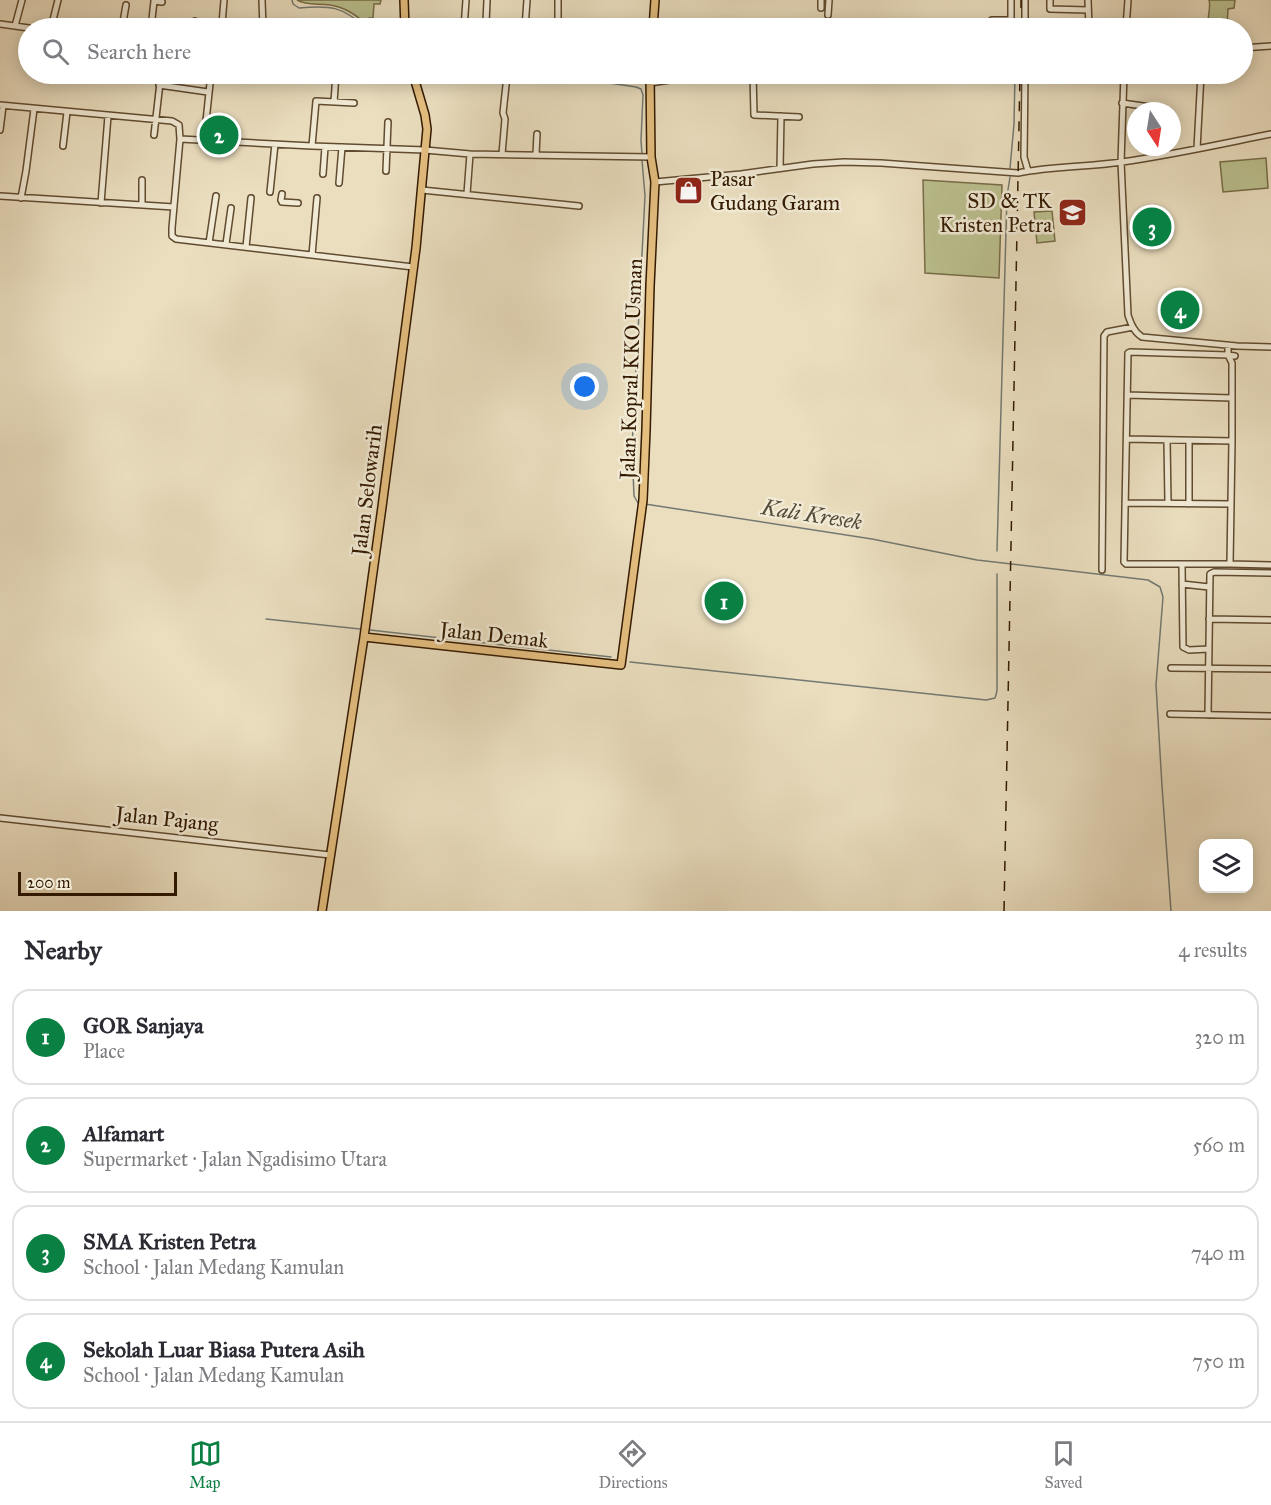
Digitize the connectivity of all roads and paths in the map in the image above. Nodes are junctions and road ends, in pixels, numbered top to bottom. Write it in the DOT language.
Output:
graph roads {
  1 [pos="22,0"];
  2 [pos="58,0"];
  3 [pos="224,0"];
  4 [pos="262,0"];
  5 [pos="404,0"];
  6 [pos="466,0"];
  7 [pos="487,0"];
  8 [pos="527,0"];
  9 [pos="558,0"];
  10 [pos="655,0"];
  11 [pos="821,0"];
  12 [pos="829,0"];
  13 [pos="1011,0"];
  14 [pos="1025,0"];
  15 [pos="1050,0"];
  16 [pos="1088,0"];
  17 [pos="1128,0"];
  18 [pos="162,2"];
  19 [pos="126,5"];
  20 [pos="821,8"];
  21 [pos="1088,10"];
  22 [pos="828,15"];
  23 [pos="54,18"];
  24 [pos="124,18"];
  25 [pos="152,18"];
  26 [pos="222,18"];
  27 [pos="263,18"];
  28 [pos="405,18"];
  29 [pos="465,18"];
  30 [pos="486,18"];
  31 [pos="526,18"];
  32 [pos="558,18"];
  33 [pos="654,18"];
  34 [pos="1011,18"];
  35 [pos="1025,18"];
  36 [pos="1088,18"];
  37 [pos="1127,18"];
  38 [pos="0,24"];
  39 [pos="15,26"];
  40 [pos="18,26"];
  41 [pos="1271,46"];
  42 [pos="1253,47"];
  43 [pos="209,84"];
  44 [pos="335,84"];
  45 [pos="416,84"];
  46 [pos="506,84"];
  47 [pos="650,84"];
  48 [pos="753,84"];
  49 [pos="1025,84"];
  50 [pos="1123,84"];
  51 [pos="1200,84"];
  52 [pos="159,85"];
  53 [pos="208,92"];
  54 [pos="334,102"];
  55 [pos="354,103"];
  56 [pos="1122,103"];
  57 [pos="1127,104"];
  58 [pos="2,106"];
  59 [pos="34,109"];
  60 [pos="67,112"];
  61 [pos="108,116"];
  62 [pos="781,116"];
  63 [pos="799,117"];
  64 [pos="156,120"];
  65 [pos="388,122"];
  66 [pos="0,130"];
  67 [pos="537,134"];
  68 [pos="1271,134"];
  69 [pos="154,135"];
  70 [pos="180,139"];
  71 [pos="204,140"];
  72 [pos="275,144"];
  73 [pos="63,146"];
  74 [pos="312,146"];
  75 [pos="325,147"];
  76 [pos="342,147"];
  77 [pos="387,148"];
  78 [pos="1197,149"];
  79 [pos="425,150"];
  80 [pos="470,154"];
  81 [pos="502,154"];
  82 [pos="536,154"];
  83 [pos="646,158"];
  84 [pos="1121,162"];
  85 [pos="780,168"];
  86 [pos="386,171"];
  87 [pos="1028,171"];
  88 [pos="323,174"];
  89 [pos="142,180"];
  90 [pos="655,182"];
  91 [pos="339,183"];
  92 [pos="422,190"];
  93 [pos="270,192"];
  94 [pos="467,194"];
  95 [pos="0,196"];
  96 [pos="216,196"];
  97 [pos="21,198"];
  98 [pos="251,198"];
  99 [pos="317,198"];
  100 [pos="282,199"];
  101 [pos="101,203"];
  102 [pos="298,203"];
  103 [pos="142,205"];
  104 [pos="579,206"];
  105 [pos="174,207"];
  106 [pos="231,208"];
  107 [pos="209,243"];
  108 [pos="225,244"];
  109 [pos="246,247"];
  110 [pos="312,255"];
  111 [pos="413,267"];
  112 [pos="1133,327"];
  113 [pos="1228,345"];
  114 [pos="1237,346"];
  115 [pos="1271,347"];
  116 [pos="1228,355"];
  117 [pos="1235,356"];
  118 [pos="1232,363"];
  119 [pos="1127,395"];
  120 [pos="1232,398"];
  121 [pos="1127,439"];
  122 [pos="1167,440"];
  123 [pos="1189,441"];
  124 [pos="1232,441"];
  125 [pos="1126,503"];
  126 [pos="1168,503"];
  127 [pos="1189,504"];
  128 [pos="1231,504"];
  129 [pos="1230,564"];
  130 [pos="1182,565"];
  131 [pos="1271,565"];
  132 [pos="1101,570"];
  133 [pos="1271,573"];
  134 [pos="1182,584"];
  135 [pos="1209,587"];
  136 [pos="1209,619"];
  137 [pos="1271,620"];
  138 [pos="364,637"];
  139 [pos="1209,649"];
  140 [pos="621,665"];
  141 [pos="1171,668"];
  142 [pos="1209,669"];
  143 [pos="1271,669"];
  144 [pos="1170,714"];
  145 [pos="1208,715"];
  146 [pos="1271,717"];
  147 [pos="0,818"];
  148 [pos="330,855"];
  149 [pos="322,911"];
  1 -- 39 [label="street"];
  2 -- 23 [label="street"];
  3 -- 26 [label="street"];
  4 -- 27 [label="street"];
  5 -- 28 [label="main road"];
  6 -- 29 [label="street"];
  7 -- 30 [label="street"];
  8 -- 31 [label="street"];
  9 -- 32 [label="street"];
  10 -- 33 [label="main road"];
  11 -- 20 [label="street"];
  12 -- 22 [label="street"];
  13 -- 34 [label="street"];
  14 -- 35 [label="street"];
  15 -- 21 [label="street"];
  16 -- 21 [label="street"];
  17 -- 37 [label="street"];
  18 -- 25 [label="street"];
  19 -- 24 [label="street"];
  21 -- 36 [label="street"];
  38 -- 39 [label="street"];
  39 -- 40 [label="street"];
  41 -- 42 [label="street"];
  43 -- 53 [label="street"];
  44 -- 54 [label="street"];
  45 -- 79 [label="main road, Jalan Selowarih"];
  46 -- 81 [label="street"];
  47 -- 83 [label="main road, Jalan Kopral KKO Usman"];
  48 -- 62 [label="street"];
  49 -- 87 [label="street"];
  50 -- 56 [label="street"];
  51 -- 78 [label="street"];
  52 -- 53 [label="street"];
  52 -- 64 [label="street"];
  53 -- 71 [label="street"];
  54 -- 55 [label="street"];
  54 -- 74 [label="street"];
  56 -- 57 [label="street"];
  56 -- 84 [label="street"];
  58 -- 59 [label="street"];
  58 -- 66 [label="street"];
  59 -- 60 [label="street"];
  59 -- 97 [label="street"];
  60 -- 61 [label="street"];
  60 -- 73 [label="street"];
  61 -- 64 [label="street"];
  61 -- 101 [label="street"];
  62 -- 63 [label="street"];
  62 -- 85 [label="street"];
  64 -- 69 [label="street"];
  64 -- 70 [label="street"];
  65 -- 77 [label="street"];
  67 -- 82 [label="street"];
  68 -- 78 [label="street"];
  70 -- 71 [label="street"];
  70 -- 105 [label="street"];
  71 -- 72 [label="street"];
  72 -- 74 [label="street"];
  72 -- 93 [label="street"];
  74 -- 75 [label="street"];
  75 -- 76 [label="street"];
  75 -- 88 [label="street"];
  76 -- 77 [label="street"];
  76 -- 91 [label="street"];
  77 -- 79 [label="street"];
  77 -- 86 [label="street"];
  78 -- 84 [label="street"];
  79 -- 80 [label="street"];
  79 -- 92 [label="main road, Jalan Selowarih"];
  80 -- 81 [label="street"];
  80 -- 94 [label="street"];
  81 -- 82 [label="street"];
  82 -- 83 [label="street"];
  83 -- 90 [label="main road, Jalan Kopral KKO Usman"];
  84 -- 87 [label="street"];
  84 -- 112 [label="street"];
  85 -- 87 [label="street"];
  85 -- 90 [label="street"];
  89 -- 103 [label="street"];
  90 -- 140 [label="main road, Jalan Kopral KKO Usman"];
  92 -- 94 [label="street"];
  92 -- 111 [label="main road, Jalan Selowarih"];
  94 -- 104 [label="street"];
  95 -- 97 [label="street"];
  96 -- 107 [label="street"];
  97 -- 101 [label="street"];
  98 -- 109 [label="street"];
  99 -- 110 [label="street"];
  100 -- 102 [label="street"];
  101 -- 103 [label="street"];
  103 -- 105 [label="street"];
  105 -- 107 [label="street"];
  106 -- 108 [label="street"];
  107 -- 108 [label="street"];
  108 -- 109 [label="street"];
  109 -- 110 [label="street"];
  110 -- 111 [label="street"];
  111 -- 138 [label="main road, Jalan Selowarih"];
  112 -- 113 [label="street"];
  112 -- 132 [label="street"];
  113 -- 114 [label="street"];
  113 -- 116 [label="street"];
  114 -- 115 [label="street"];
  114 -- 117 [label="street"];
  116 -- 117 [label="street"];
  116 -- 118 [label="street"];
  116 -- 119 [label="street"];
  117 -- 118 [label="street"];
  118 -- 120 [label="street"];
  119 -- 120 [label="street"];
  119 -- 121 [label="street"];
  120 -- 124 [label="street"];
  121 -- 122 [label="street"];
  121 -- 125 [label="street"];
  122 -- 123 [label="street"];
  122 -- 126 [label="street"];
  123 -- 124 [label="street"];
  123 -- 127 [label="street"];
  124 -- 128 [label="street"];
  125 -- 126 [label="street"];
  125 -- 130 [label="street"];
  126 -- 127 [label="street"];
  127 -- 128 [label="street"];
  128 -- 129 [label="street"];
  129 -- 130 [label="street"];
  129 -- 131 [label="street"];
  130 -- 134 [label="street"];
  133 -- 135 [label="street"];
  134 -- 135 [label="street"];
  134 -- 139 [label="street"];
  135 -- 136 [label="street"];
  136 -- 137 [label="street"];
  136 -- 139 [label="street"];
  138 -- 140 [label="main road, Jalan Demak"];
  138 -- 148 [label="main road, Jalan Selowarih"];
  139 -- 142 [label="street"];
  141 -- 142 [label="street"];
  142 -- 143 [label="street"];
  142 -- 145 [label="street"];
  144 -- 145 [label="street"];
  145 -- 146 [label="street"];
  147 -- 148 [label="street, Jalan Pajang"];
  148 -- 149 [label="main road, Jalan Selowarih"];
}
